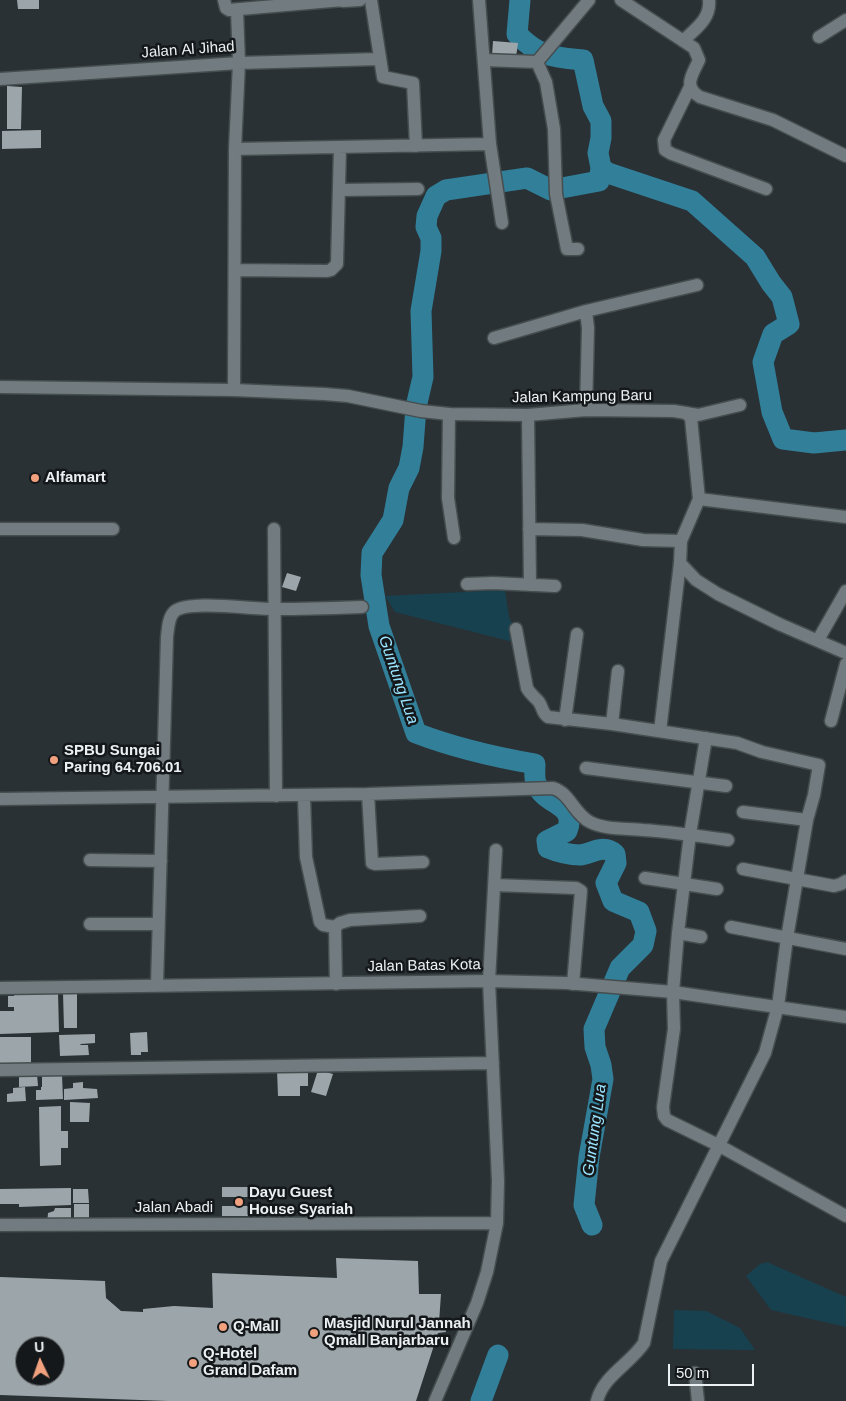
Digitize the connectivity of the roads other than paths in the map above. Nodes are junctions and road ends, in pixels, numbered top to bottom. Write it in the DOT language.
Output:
graph roads {
  1 [pos="224,0"];
  2 [pos="360,0"];
  3 [pos="371,0"];
  4 [pos="479,0"];
  5 [pos="589,0"];
  6 [pos="622,0"];
  7 [pos="709,0"];
  8 [pos="343,1"];
  9 [pos="277,4"];
  10 [pos="238,10"];
  11 [pos="846,20"];
  12 [pos="819,37"];
  13 [pos="683,41"];
  14 [pos="379,59"];
  15 [pos="484,60"];
  16 [pos="537,62"];
  17 [pos="238,63"];
  18 [pos="0,79"];
  19 [pos="690,86"];
  20 [pos="490,144"];
  21 [pos="416,146"];
  22 [pos="340,147"];
  23 [pos="235,149"];
  24 [pos="846,156"];
  25 [pos="418,189"];
  26 [pos="766,189"];
  27 [pos="339,190"];
  28 [pos="502,223"];
  29 [pos="578,249"];
  30 [pos="235,270"];
  31 [pos="697,285"];
  32 [pos="586,311"];
  33 [pos="494,338"];
  34 [pos="0,387"];
  35 [pos="234,390"];
  36 [pos="740,405"];
  37 [pos="586,410"];
  38 [pos="686,413"];
  39 [pos="449,414"];
  40 [pos="528,415"];
  41 [pos="699,499"];
  42 [pos="846,517"];
  43 [pos="0,529"];
  44 [pos="113,529"];
  45 [pos="274,529"];
  46 [pos="529,529"];
  47 [pos="454,538"];
  48 [pos="681,541"];
  49 [pos="680,563"];
  50 [pos="467,584"];
  51 [pos="530,585"];
  52 [pos="555,586"];
  53 [pos="846,591"];
  54 [pos="362,607"];
  55 [pos="275,609"];
  56 [pos="516,629"];
  57 [pos="577,634"];
  58 [pos="818,640"];
  59 [pos="846,653"];
  60 [pos="846,664"];
  61 [pos="618,671"];
  62 [pos="565,720"];
  63 [pos="831,721"];
  64 [pos="612,724"];
  65 [pos="660,731"];
  66 [pos="706,738"];
  67 [pos="586,768"];
  68 [pos="699,782"];
  69 [pos="726,786"];
  70 [pos="368,794"];
  71 [pos="276,796"];
  72 [pos="304,796"];
  73 [pos="163,798"];
  74 [pos="0,799"];
  75 [pos="742,812"];
  76 [pos="807,820"];
  77 [pos="690,834"];
  78 [pos="728,840"];
  79 [pos="496,850"];
  80 [pos="90,860"];
  81 [pos="161,861"];
  82 [pos="423,862"];
  83 [pos="743,869"];
  84 [pos="645,878"];
  85 [pos="797,878"];
  86 [pos="846,881"];
  87 [pos="684,884"];
  88 [pos="494,885"];
  89 [pos="717,889"];
  90 [pos="420,916"];
  91 [pos="90,924"];
  92 [pos="158,924"];
  93 [pos="335,927"];
  94 [pos="731,927"];
  95 [pos="678,933"];
  96 [pos="701,937"];
  97 [pos="787,938"];
  98 [pos="846,948"];
  99 [pos="489,981"];
  100 [pos="336,984"];
  101 [pos="573,984"];
  102 [pos="157,985"];
  103 [pos="0,988"];
  104 [pos="673,992"];
  105 [pos="778,1006"];
  106 [pos="846,1017"];
  107 [pos="493,1062"];
  108 [pos="0,1070"];
  109 [pos="718,1145"];
  110 [pos="846,1216"];
  111 [pos="497,1223"];
  112 [pos="0,1225"];
  113 [pos="695,1373"];
  114 [pos="435,1401"];
  115 [pos="596,1401"];
  116 [pos="698,1401"];
  1 -- 10 [label="street"];
  2 -- 8 [label="street"];
  3 -- 14 [label="street"];
  4 -- 15 [label="street"];
  5 -- 16 [label="street"];
  6 -- 13 [label="street"];
  7 -- 13 [label="street"];
  8 -- 9 [label="street"];
  9 -- 10 [label="street"];
  10 -- 17 [label="street"];
  11 -- 12 [label="street"];
  13 -- 19 [label="street"];
  14 -- 17 [label="street, Jalan Al Jihad"];
  14 -- 21 [label="street"];
  15 -- 16 [label="street"];
  15 -- 20 [label="street"];
  16 -- 29 [label="street"];
  17 -- 18 [label="street, Jalan Al Jihad"];
  17 -- 23 [label="street"];
  19 -- 24 [label="street"];
  19 -- 26 [label="street"];
  20 -- 21 [label="street"];
  20 -- 28 [label="street"];
  21 -- 22 [label="street"];
  22 -- 23 [label="street"];
  22 -- 27 [label="street"];
  23 -- 30 [label="street"];
  25 -- 27 [label="street"];
  27 -- 30 [label="street"];
  30 -- 35 [label="street"];
  31 -- 32 [label="street"];
  32 -- 33 [label="street"];
  32 -- 37 [label="street"];
  34 -- 35 [label="street, Jalan Kampung Baru"];
  35 -- 39 [label="street, Jalan Kampung Baru"];
  36 -- 38 [label="street, Jalan Kampung Baru"];
  37 -- 38 [label="street, Jalan Kampung Baru"];
  37 -- 40 [label="street, Jalan Kampung Baru"];
  38 -- 41 [label="street"];
  39 -- 40 [label="street, Jalan Kampung Baru"];
  39 -- 47 [label="street"];
  40 -- 46 [label="street"];
  41 -- 42 [label="street"];
  41 -- 48 [label="street"];
  43 -- 44 [label="street"];
  45 -- 55 [label="street"];
  46 -- 48 [label="street"];
  46 -- 51 [label="street"];
  48 -- 49 [label="street"];
  49 -- 58 [label="street"];
  49 -- 65 [label="street"];
  50 -- 51 [label="street"];
  51 -- 52 [label="street"];
  53 -- 58 [label="street"];
  54 -- 55 [label="street"];
  55 -- 71 [label="street"];
  55 -- 73 [label="street"];
  56 -- 62 [label="street"];
  57 -- 62 [label="street"];
  58 -- 59 [label="street"];
  60 -- 63 [label="street"];
  61 -- 64 [label="street"];
  62 -- 64 [label="street"];
  64 -- 65 [label="street"];
  65 -- 66 [label="street"];
  66 -- 68 [label="street"];
  66 -- 76 [label="street"];
  67 -- 68 [label="street"];
  68 -- 69 [label="street"];
  68 -- 77 [label="street"];
  70 -- 72 [label="street"];
  70 -- 77 [label="street"];
  70 -- 82 [label="street"];
  71 -- 72 [label="street"];
  71 -- 73 [label="street"];
  72 -- 93 [label="street"];
  73 -- 74 [label="street"];
  73 -- 81 [label="street"];
  75 -- 76 [label="street"];
  76 -- 85 [label="street"];
  77 -- 78 [label="street"];
  77 -- 87 [label="street"];
  79 -- 88 [label="street"];
  80 -- 81 [label="street"];
  81 -- 92 [label="street"];
  83 -- 85 [label="street"];
  84 -- 87 [label="street"];
  85 -- 86 [label="street"];
  85 -- 97 [label="street"];
  87 -- 89 [label="street"];
  87 -- 95 [label="street"];
  88 -- 99 [label="street"];
  88 -- 101 [label="street"];
  90 -- 93 [label="street"];
  91 -- 92 [label="street"];
  92 -- 102 [label="street"];
  93 -- 100 [label="street"];
  94 -- 97 [label="street"];
  95 -- 96 [label="street"];
  95 -- 104 [label="street"];
  97 -- 98 [label="street"];
  97 -- 105 [label="street"];
  99 -- 100 [label="street, Jalan Batas Kota"];
  99 -- 101 [label="street, Jalan Batas Kota"];
  99 -- 107 [label="street"];
  100 -- 102 [label="street, Jalan Batas Kota"];
  101 -- 104 [label="street, Jalan Batas Kota"];
  102 -- 103 [label="street, Jalan Batas Kota"];
  104 -- 105 [label="street, Jalan Batas Kota"];
  104 -- 109 [label="street"];
  105 -- 106 [label="street, Jalan Batas Kota"];
  105 -- 109 [label="street"];
  107 -- 108 [label="street"];
  107 -- 111 [label="street"];
  109 -- 110 [label="street"];
  109 -- 115 [label="street"];
  111 -- 112 [label="street, Jalan Abadi"];
  111 -- 114 [label="street"];
  113 -- 116 [label="street"];
}
